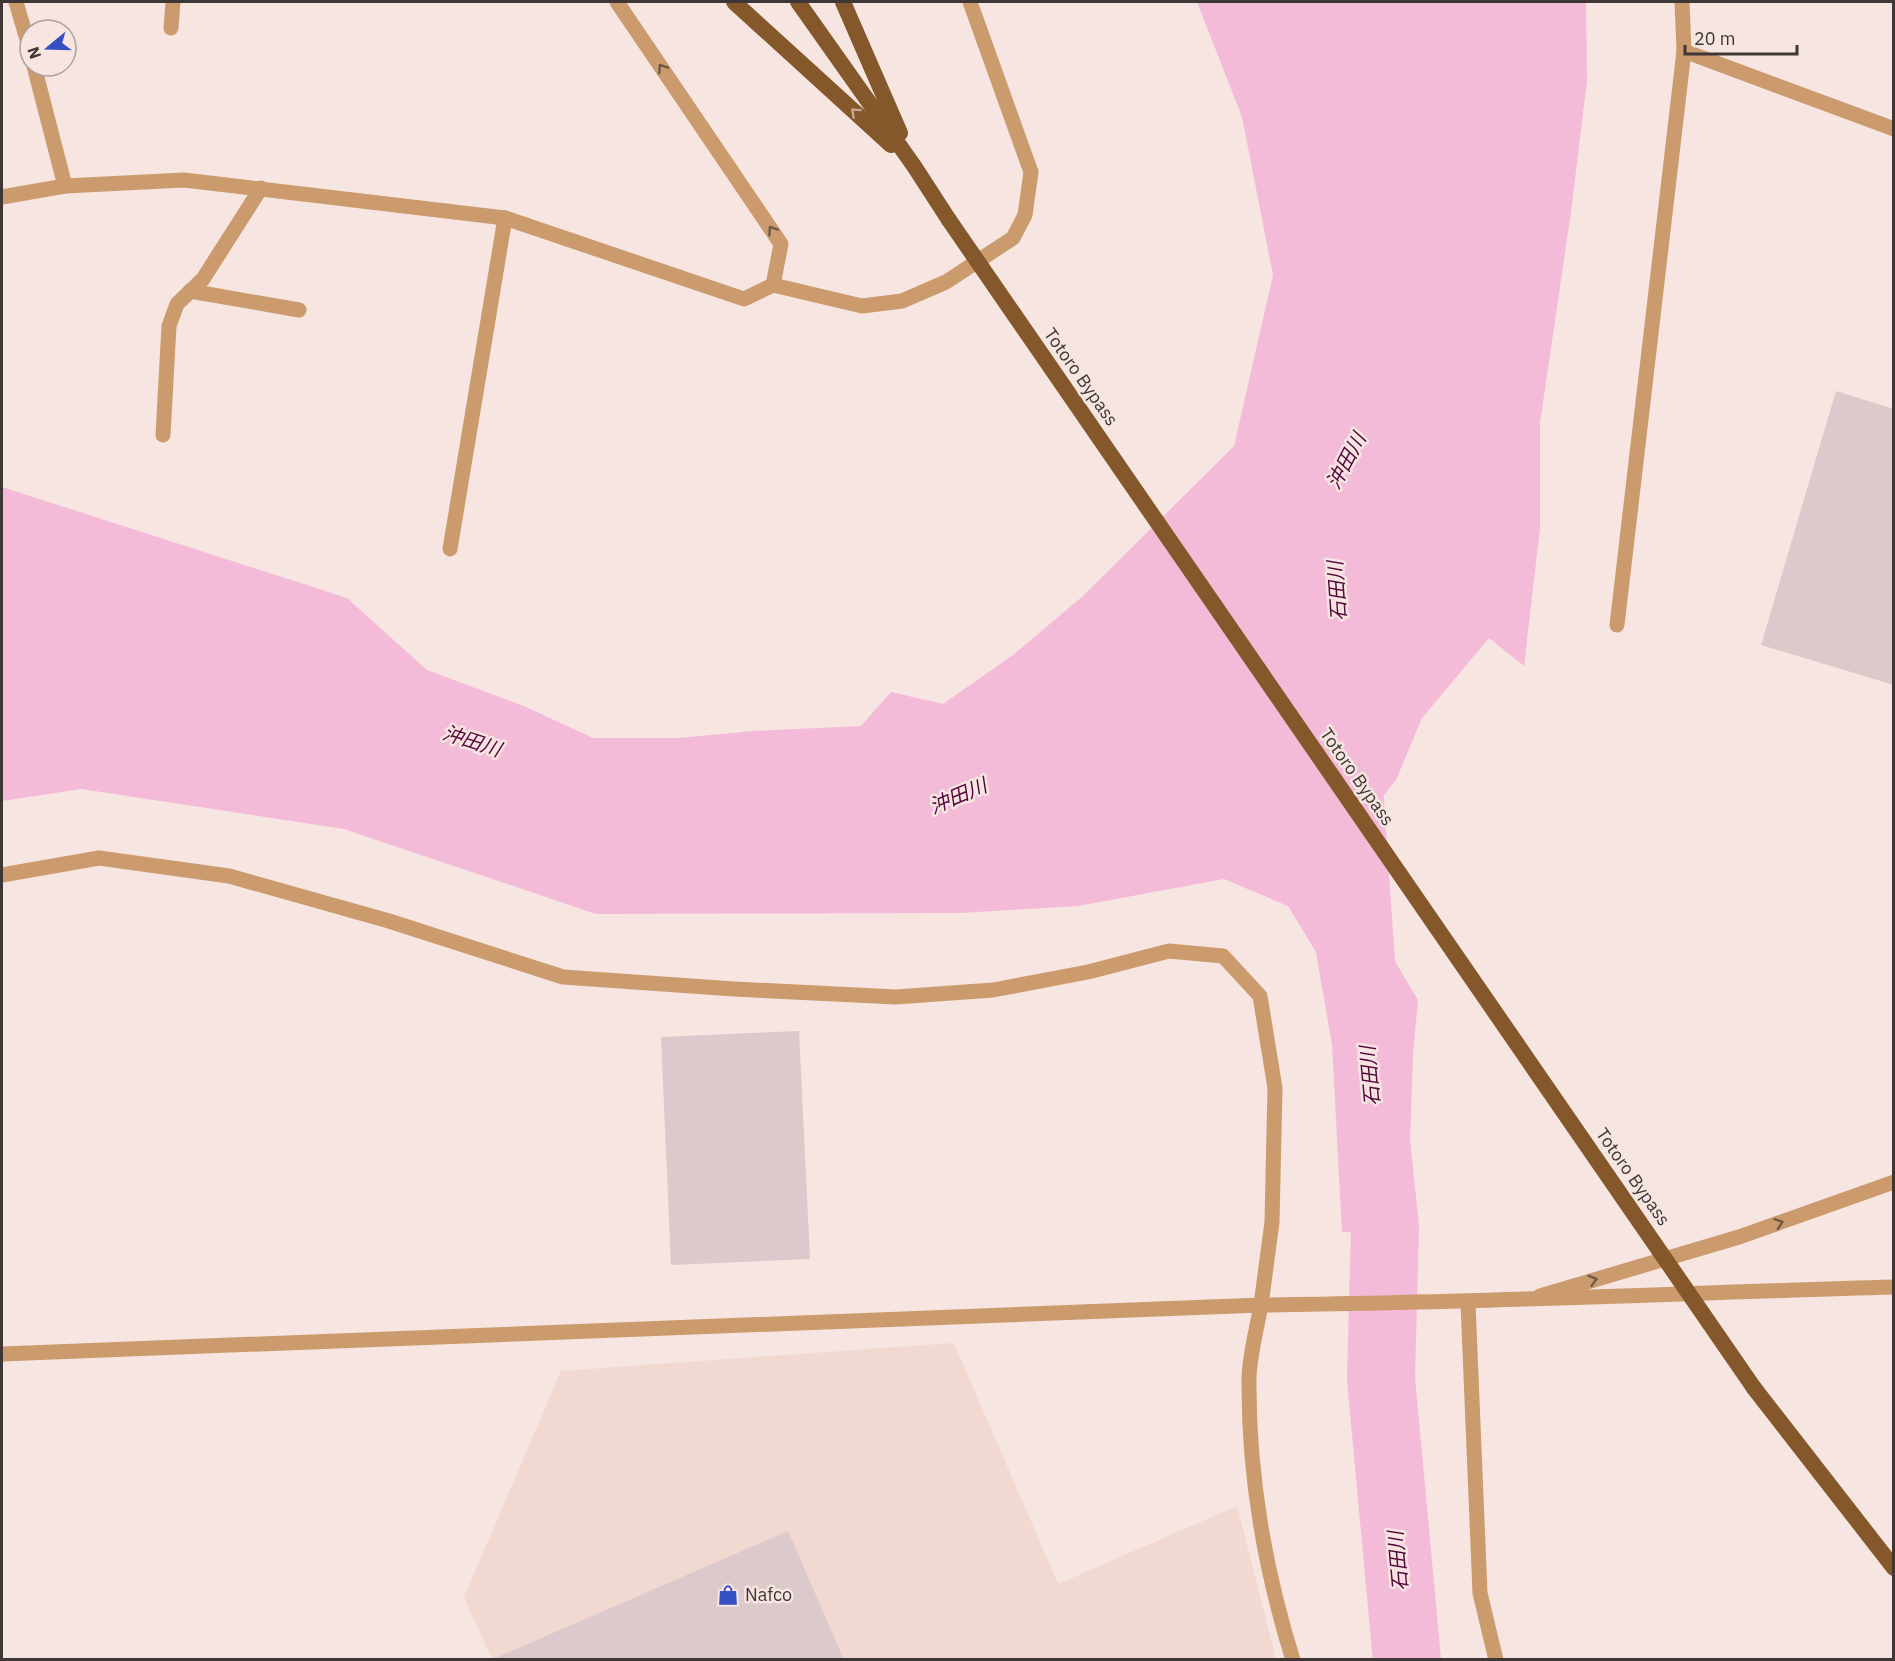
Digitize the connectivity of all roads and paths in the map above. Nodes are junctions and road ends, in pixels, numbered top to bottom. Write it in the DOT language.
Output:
graph roads {
  1 [pos="16,2"];
  2 [pos="173,2"];
  3 [pos="617,2"];
  4 [pos="734,2"];
  5 [pos="798,2"];
  6 [pos="843,2"];
  7 [pos="970,2"];
  8 [pos="1682,2"];
  9 [pos="21,18"];
  10 [pos="171,28"];
  11 [pos="1684,51"];
  12 [pos="37,78"];
  13 [pos="1893,129"];
  14 [pos="914,166"];
  15 [pos="65,186"];
  16 [pos="261,188"];
  17 [pos="2,197"];
  18 [pos="505,218"];
  19 [pos="773,285"];
  20 [pos="190,291"];
  21 [pos="299,310"];
  22 [pos="163,435"];
  23 [pos="450,549"];
  24 [pos="1617,625"];
  25 [pos="2,875"];
  26 [pos="1893,1182"];
  27 [pos="1893,1287"];
  28 [pos="1537,1297"];
  29 [pos="1468,1303"];
  30 [pos="1261,1305"];
  31 [pos="2,1354"];
  32 [pos="1893,1568"];
  33 [pos="1293,1659"];
  34 [pos="1496,1659"];
  1 -- 9 [label="street"];
  2 -- 10 [label="street"];
  19 -- 3 [label="street, one-way"];
  14 -- 4 [label="highway, one-way"];
  5 -- 14 [label="highway, Totoro Bypass"];
  6 -- 14 [label="highway"];
  7 -- 19 [label="street"];
  8 -- 11 [label="street"];
  11 -- 13 [label="street"];
  11 -- 24 [label="street"];
  12 -- 15 [label="street"];
  14 -- 32 [label="highway, Totoro Bypass, bridge"];
  15 -- 16 [label="street"];
  15 -- 17 [label="street"];
  16 -- 18 [label="street"];
  16 -- 20 [label="street"];
  18 -- 19 [label="street"];
  18 -- 23 [label="street"];
  20 -- 21 [label="street"];
  20 -- 22 [label="street"];
  25 -- 30 [label="street"];
  28 -- 26 [label="street, one-way"];
  27 -- 28 [label="street"];
  28 -- 29 [label="street"];
  29 -- 30 [label="street"];
  29 -- 34 [label="street"];
  30 -- 31 [label="street"];
  30 -- 33 [label="street"];
}
